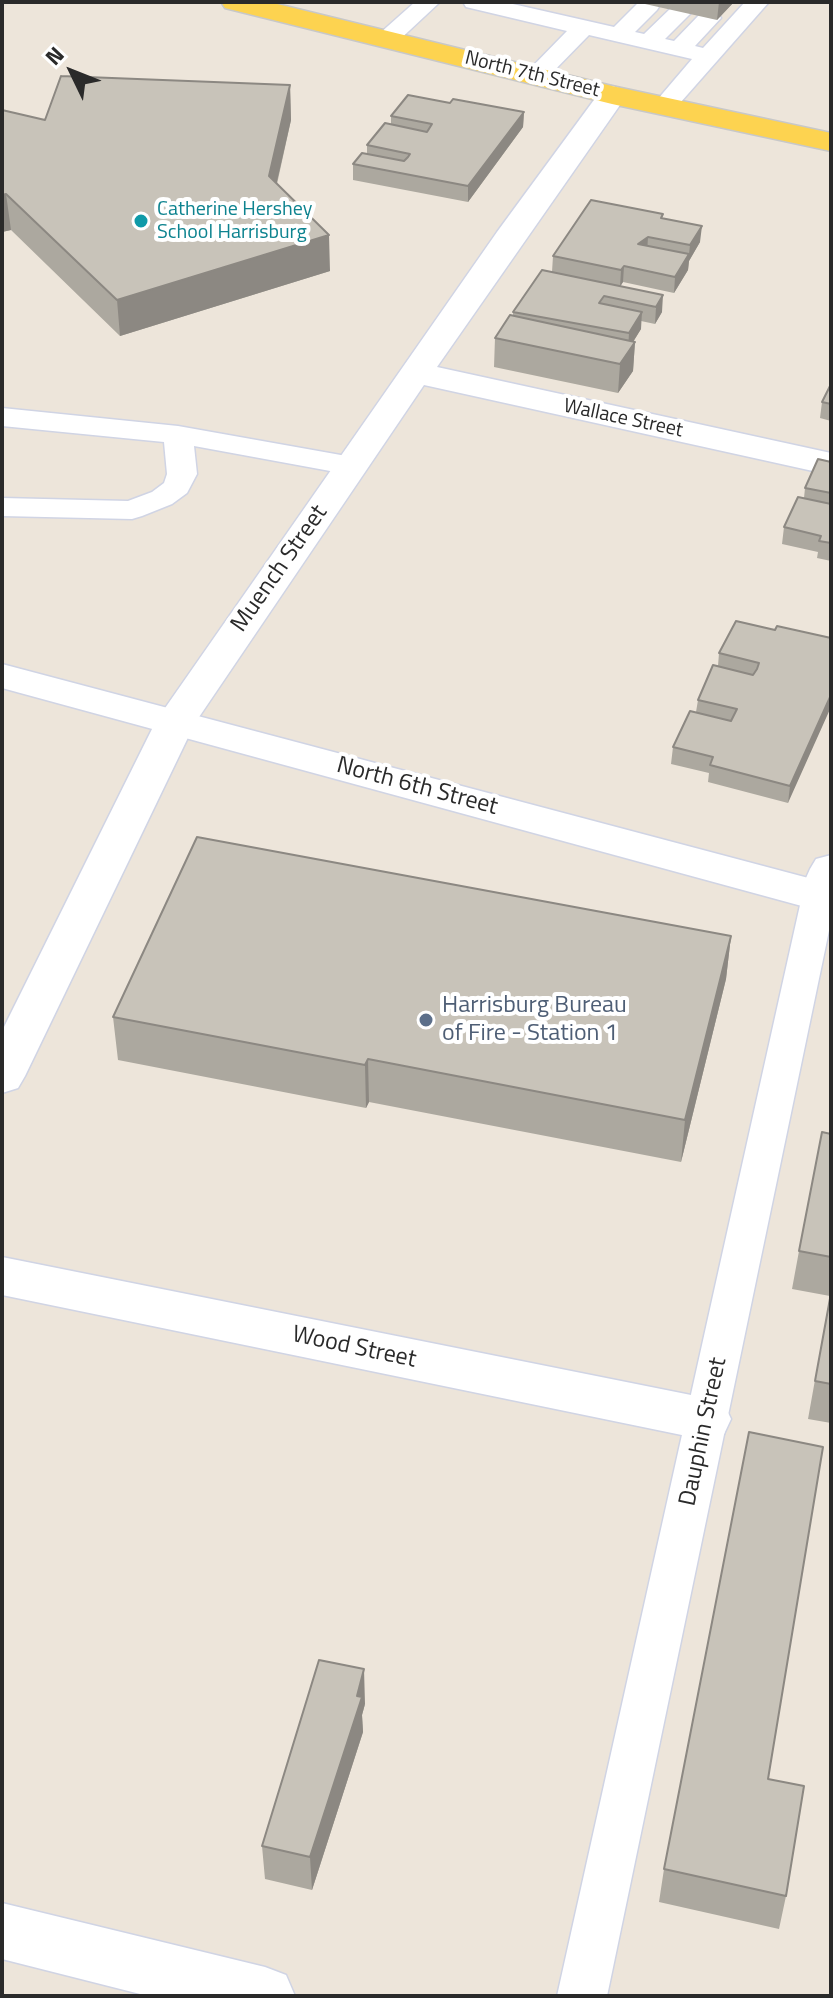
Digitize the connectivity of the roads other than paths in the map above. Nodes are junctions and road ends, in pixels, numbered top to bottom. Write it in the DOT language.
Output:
graph roads {
  1 [pos="235,2"];
  2 [pos="429,2"];
  3 [pos="479,2"];
  4 [pos="582,2"];
  5 [pos="758,2"];
  6 [pos="649,5"];
  7 [pos="680,12"];
  8 [pos="542,13"];
  9 [pos="709,18"];
  10 [pos="619,35"];
  11 [pos="387,39"];
  12 [pos="649,42"];
  13 [pos="679,49"];
  14 [pos="708,56"];
  15 [pos="536,76"];
  16 [pos="612,95"];
  17 [pos="664,106"];
  18 [pos="831,142"];
  19 [pos="415,373"];
  20 [pos="2,417"];
  21 [pos="178,435"];
  22 [pos="831,464"];
  23 [pos="352,466"];
  24 [pos="2,507"];
  25 [pos="2,676"];
  26 [pos="176,721"];
  27 [pos="827,888"];
  28 [pos="2,1076"];
  29 [pos="2,1276"];
  30 [pos="706,1419"];
  31 [pos="2,1931"];
  32 [pos="265,1996"];
  33 [pos="582,1996"];
  1 -- 11 [label="main road, North 7th Street"];
  2 -- 11 [label="lane"];
  3 -- 8 [label="lane"];
  4 -- 8 [label="lane"];
  5 -- 14 [label="lane"];
  6 -- 10 [label="lane"];
  7 -- 12 [label="lane"];
  8 -- 10 [label="lane"];
  8 -- 15 [label="lane"];
  9 -- 13 [label="lane"];
  10 -- 12 [label="lane"];
  11 -- 15 [label="main road, North 7th Street"];
  12 -- 13 [label="lane"];
  13 -- 14 [label="lane"];
  14 -- 17 [label="lane"];
  15 -- 16 [label="main road, North 7th Street"];
  16 -- 17 [label="main road, North 7th Street"];
  16 -- 19 [label="street, Muench Street"];
  17 -- 18 [label="main road, North 7th Street"];
  19 -- 22 [label="street, Wallace Street"];
  19 -- 23 [label="street, Muench Street"];
  20 -- 21 [label="lane"];
  21 -- 23 [label="lane"];
  21 -- 24 [label="lane"];
  23 -- 26 [label="street, Muench Street"];
  25 -- 26 [label="street, North 6th Street"];
  26 -- 27 [label="street, North 6th Street"];
  26 -- 28 [label="street, Muench Street"];
  27 -- 30 [label="lane, Dauphin Street"];
  29 -- 30 [label="street, Wood Street"];
  30 -- 33 [label="lane, Dauphin Street"];
  31 -- 32 [label="street"];
}
